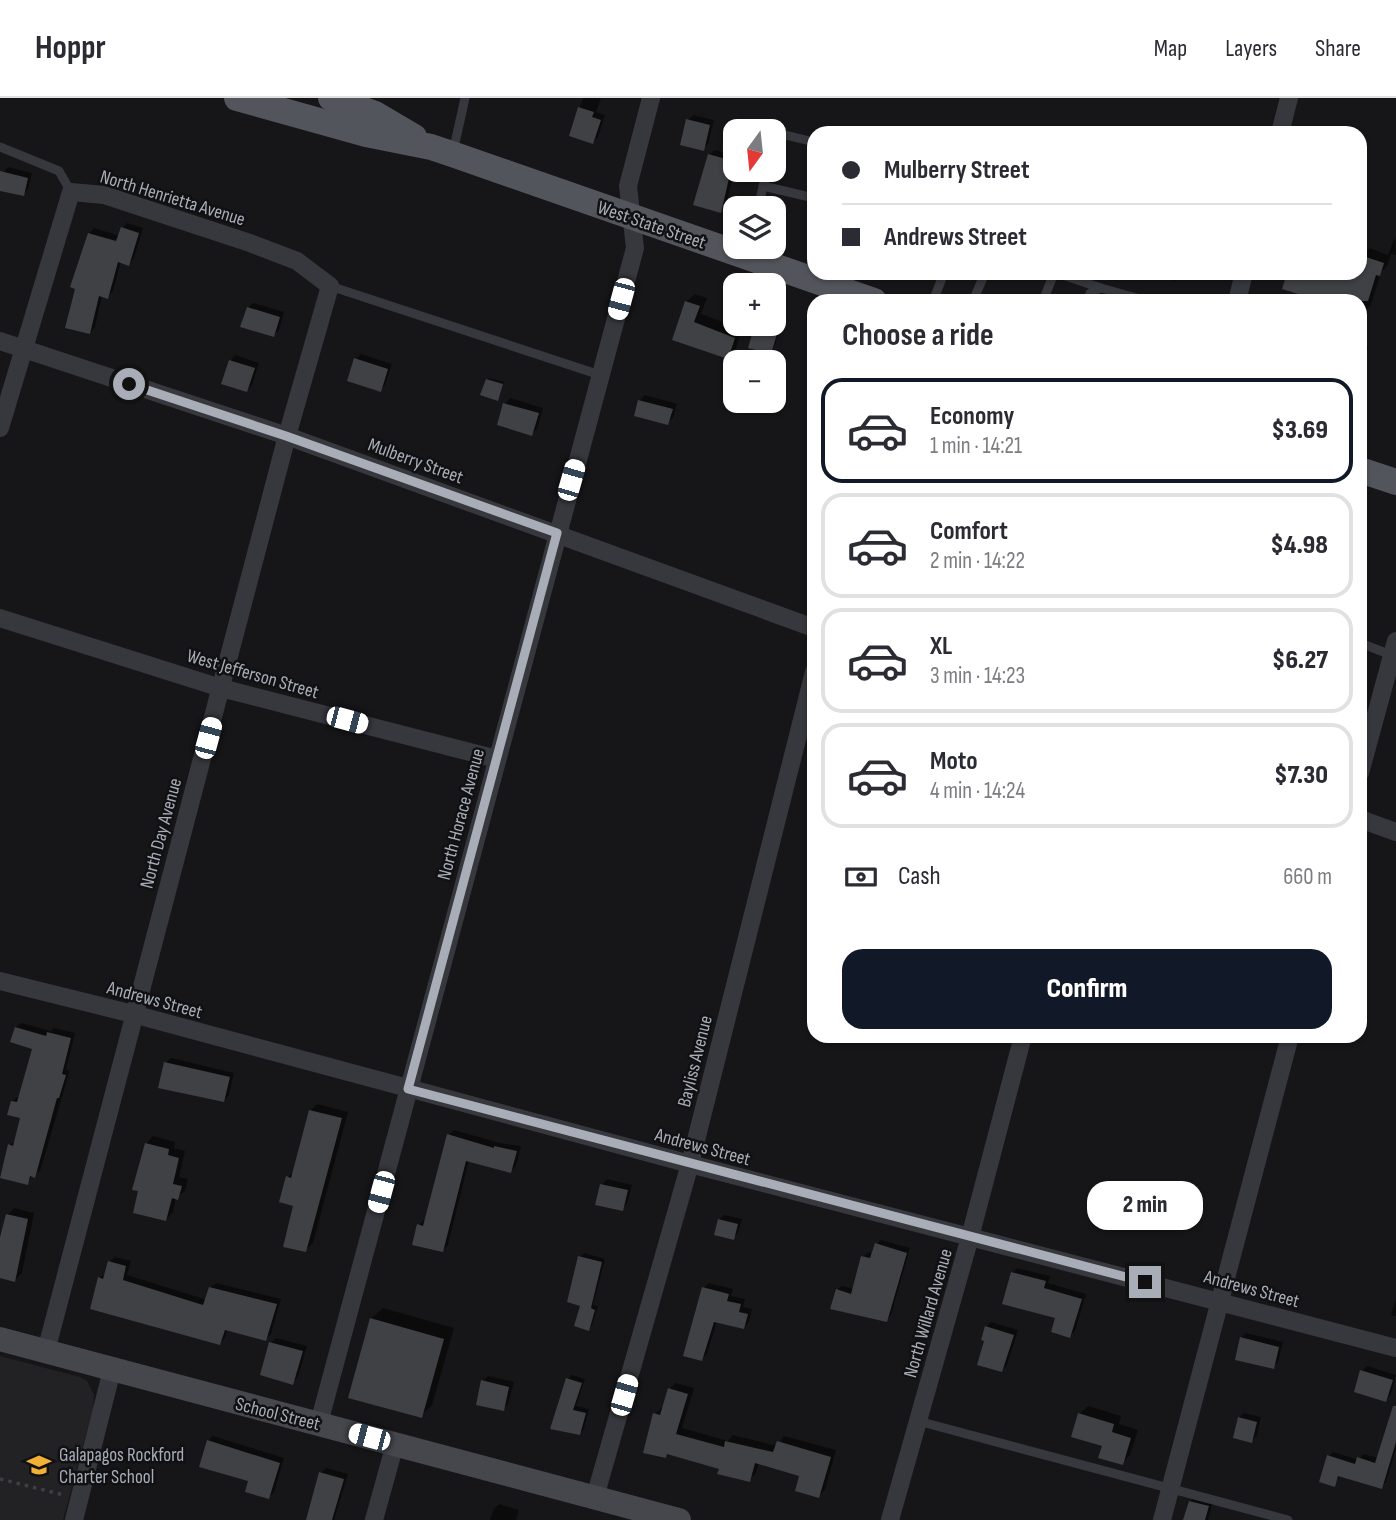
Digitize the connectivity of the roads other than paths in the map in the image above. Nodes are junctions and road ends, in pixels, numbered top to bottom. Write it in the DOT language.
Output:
graph roads {
  1 [pos="237,98"];
  2 [pos="331,98"];
  3 [pos="466,98"];
  4 [pos="651,98"];
  5 [pos="1289,98"];
  6 [pos="1282,126"];
  7 [pos="786,135"];
  8 [pos="807,140"];
  9 [pos="0,147"];
  10 [pos="442,150"];
  11 [pos="764,182"];
  12 [pos="763,186"];
  13 [pos="71,192"];
  14 [pos="761,196"];
  15 [pos="807,196"];
  16 [pos="631,216"];
  17 [pos="723,244"];
  18 [pos="768,259"];
  19 [pos="807,275"];
  20 [pos="821,280"];
  21 [pos="1076,280"];
  22 [pos="330,286"];
  23 [pos="1101,288"];
  24 [pos="856,294"];
  25 [pos="1090,294"];
  26 [pos="1122,294"];
  27 [pos="0,341"];
  28 [pos="23,349"];
  29 [pos="600,375"];
  30 [pos="0,428"];
  31 [pos="286,436"];
  32 [pos="1367,472"];
  33 [pos="1396,482"];
  34 [pos="557,533"];
  35 [pos="0,618"];
  36 [pos="807,625"];
  37 [pos="1367,645"];
  38 [pos="1395,651"];
  39 [pos="221,688"];
  40 [pos="807,700"];
  41 [pos="1367,749"];
  42 [pos="497,760"];
  43 [pos="1367,822"];
  44 [pos="1396,832"];
  45 [pos="0,981"];
  46 [pos="133,1014"];
  47 [pos="1021,1043"];
  48 [pos="1288,1043"];
  49 [pos="408,1089"];
  50 [pos="690,1164"];
  51 [pos="970,1237"];
  52 [pos="1220,1302"];
  53 [pos="0,1339"];
  54 [pos="1396,1348"];
  55 [pos="46,1351"];
  56 [pos="112,1370"];
  57 [pos="917,1420"];
  58 [pos="319,1423"];
  59 [pos="395,1444"];
  60 [pos="1170,1489"];
  61 [pos="595,1497"];
  62 [pos="77,1519"];
  63 [pos="671,1519"];
  64 [pos="374,1520"];
  65 [pos="890,1520"];
  66 [pos="1162,1520"];
  67 [pos="1288,1520"];
  1 -- 10 [label="main road, West State Street"];
  2 -- 10 [label="main road, West State Street"];
  3 -- 10 [label="lane"];
  4 -- 16 [label="street, North Horace Avenue"];
  5 -- 6 [label="street"];
  7 -- 8 [label="lane"];
  9 -- 13 [label="lane"];
  10 -- 16 [label="main road, West State Street"];
  11 -- 12 [label="lane"];
  12 -- 14 [label="lane"];
  12 -- 15 [label="lane"];
  13 -- 22 [label="street, North Henrietta Avenue"];
  13 -- 28 [label="street, North Henrietta Avenue"];
  16 -- 17 [label="main road, West State Street"];
  16 -- 29 [label="street, North Horace Avenue"];
  18 -- 19 [label="main road, West State Street"];
  20 -- 24 [label="main road, West State Street"];
  21 -- 23 [label="lane"];
  22 -- 29 [label="lane"];
  22 -- 31 [label="street, North Day Avenue"];
  23 -- 25 [label="lane"];
  23 -- 26 [label="lane"];
  27 -- 28 [label="street, Mulberry Street"];
  28 -- 30 [label="street, North Henrietta Avenue"];
  28 -- 31 [label="street, Mulberry Street"];
  29 -- 34 [label="street, North Horace Avenue"];
  31 -- 34 [label="street, Mulberry Street"];
  31 -- 39 [label="street, North Day Avenue"];
  32 -- 33 [label="main road"];
  34 -- 36 [label="street, Mulberry Street"];
  34 -- 42 [label="street, North Horace Avenue"];
  35 -- 39 [label="street, West Jefferson Street"];
  37 -- 38 [label="lane"];
  38 -- 41 [label="street"];
  39 -- 42 [label="street, West Jefferson Street"];
  39 -- 46 [label="street, North Day Avenue"];
  40 -- 50 [label="street, Bayliss Avenue"];
  42 -- 49 [label="street, North Horace Avenue"];
  43 -- 44 [label="street"];
  45 -- 46 [label="street, Andrews Street"];
  46 -- 49 [label="street, Andrews Street"];
  46 -- 55 [label="street, North Day Avenue"];
  47 -- 51 [label="street, North Willard Avenue"];
  48 -- 52 [label="street"];
  49 -- 50 [label="street, Andrews Street"];
  49 -- 58 [label="street, North Horace Avenue"];
  50 -- 51 [label="street, Andrews Street"];
  50 -- 61 [label="street, Bayliss Avenue"];
  51 -- 52 [label="street, Andrews Street"];
  51 -- 57 [label="street, North Willard Avenue"];
  52 -- 54 [label="street, Andrews Street"];
  52 -- 60 [label="street"];
  53 -- 55 [label="main road, School Street"];
  55 -- 56 [label="main road, School Street"];
  56 -- 58 [label="main road, School Street"];
  56 -- 62 [label="street"];
  57 -- 60 [label="lane"];
  57 -- 65 [label="street, North Willard Avenue"];
  58 -- 59 [label="main road, School Street"];
  59 -- 61 [label="main road, School Street"];
  59 -- 64 [label="street"];
  60 -- 66 [label="street"];
  60 -- 67 [label="lane"];
  61 -- 63 [label="main road, School Street"];
}
